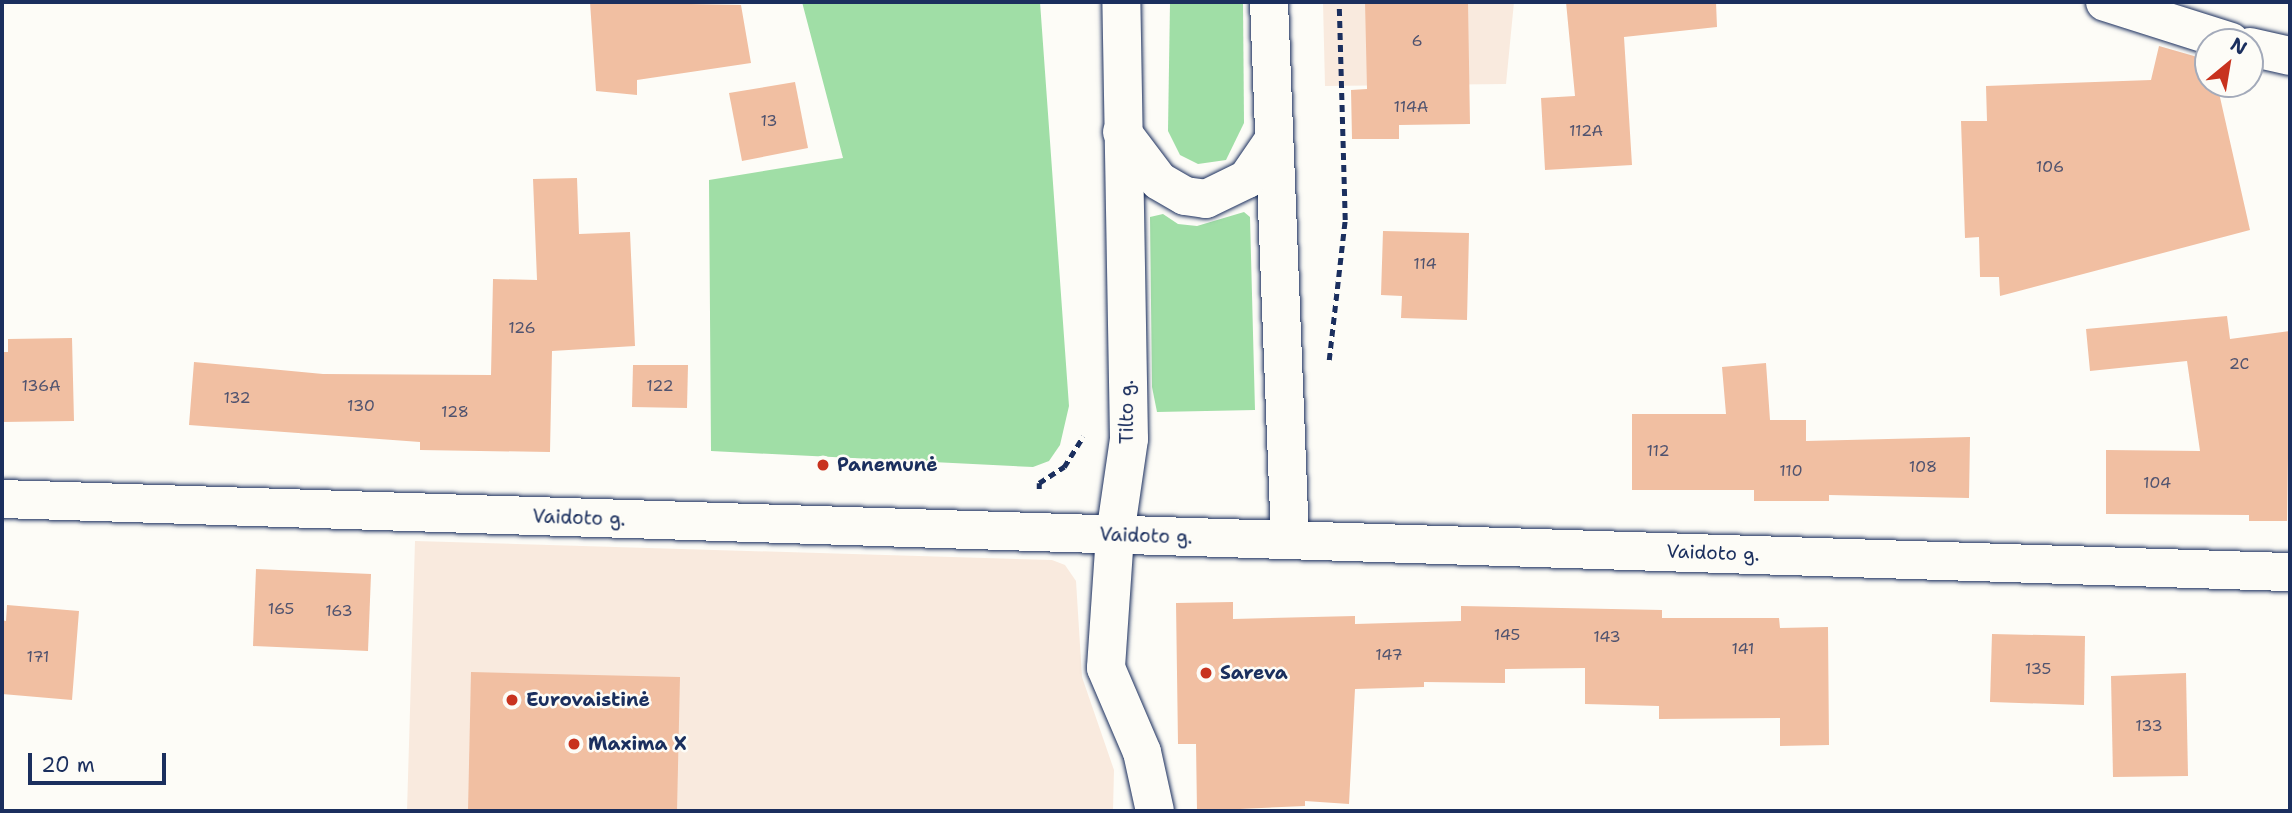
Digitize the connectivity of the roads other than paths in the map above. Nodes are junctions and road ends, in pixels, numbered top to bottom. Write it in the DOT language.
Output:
graph roads {
  1 [pos="1121,2"];
  2 [pos="1269,2"];
  3 [pos="2105,2"];
  4 [pos="2194,30"];
  5 [pos="2264,50"];
  6 [pos="2290,55"];
  7 [pos="1122,132"];
  8 [pos="1273,141"];
  9 [pos="2,499"];
  10 [pos="1115,535"];
  11 [pos="1290,540"];
  12 [pos="2290,572"];
  13 [pos="1154,811"];
  1 -- 7 [label="main road, Tilto g."];
  2 -- 8 [label="main road"];
  3 -- 4 [label="main road"];
  5 -- 6 [label="main road"];
  7 -- 8 [label="main road"];
  7 -- 10 [label="main road, Tilto g."];
  8 -- 11 [label="main road"];
  9 -- 10 [label="main road, Vaidoto g."];
  10 -- 11 [label="main road, Vaidoto g."];
  10 -- 13 [label="main road, Tilto g."];
  11 -- 12 [label="main road, Vaidoto g."];
}
